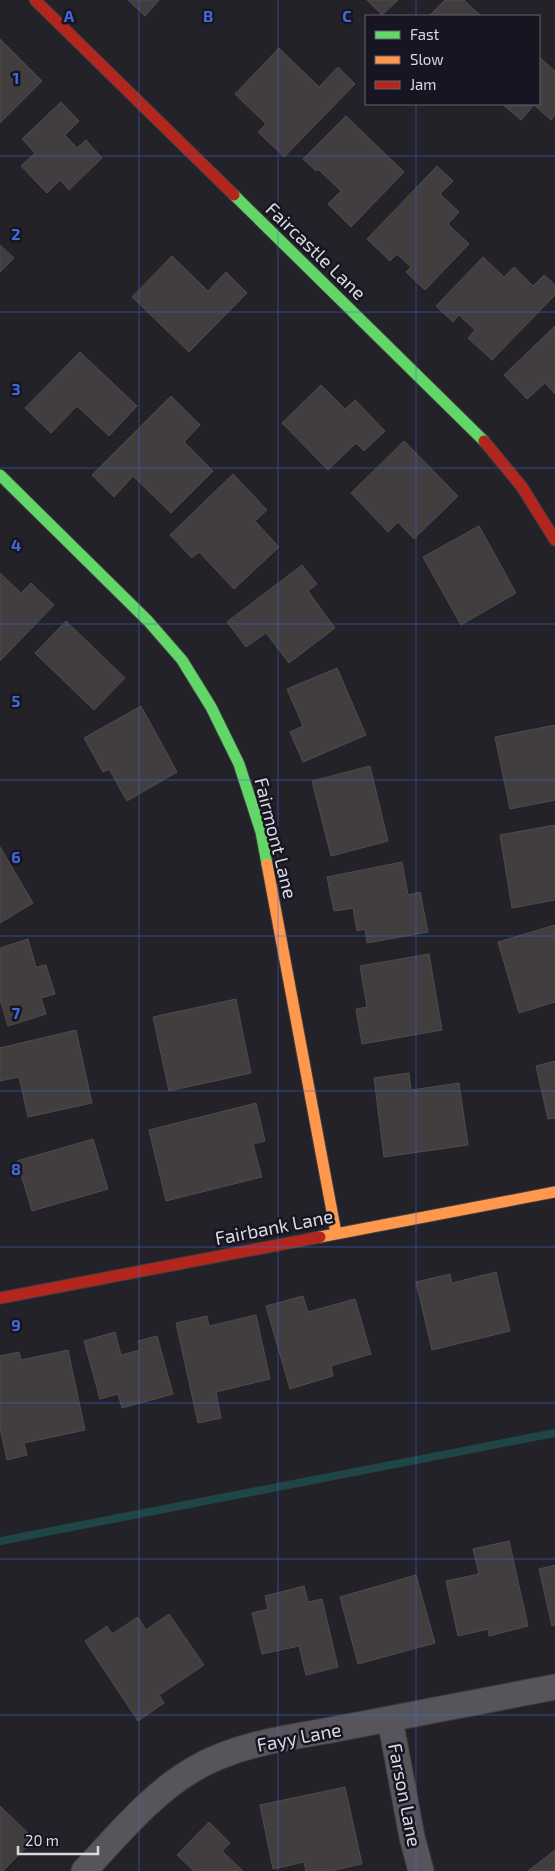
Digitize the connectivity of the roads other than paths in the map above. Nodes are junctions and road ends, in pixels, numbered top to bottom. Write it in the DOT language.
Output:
graph roads {
  1 [pos="35,0"];
  2 [pos="0,475"];
  3 [pos="555,540"];
  4 [pos="555,1192"];
  5 [pos="336,1233"];
  6 [pos="0,1298"];
  7 [pos="555,1687"];
  8 [pos="390,1719"];
  9 [pos="84,1871"];
  10 [pos="421,1871"];
  1 -- 3 [label="street, Faircastle Lane"];
  2 -- 5 [label="street, Fairmont Lane"];
  4 -- 5 [label="street, Fairbank Lane"];
  5 -- 6 [label="street, Fairbank Lane"];
  7 -- 8 [label="street, Fayy Lane"];
  8 -- 9 [label="street, Fayy Lane"];
  8 -- 10 [label="street, Farson Lane"];
}
